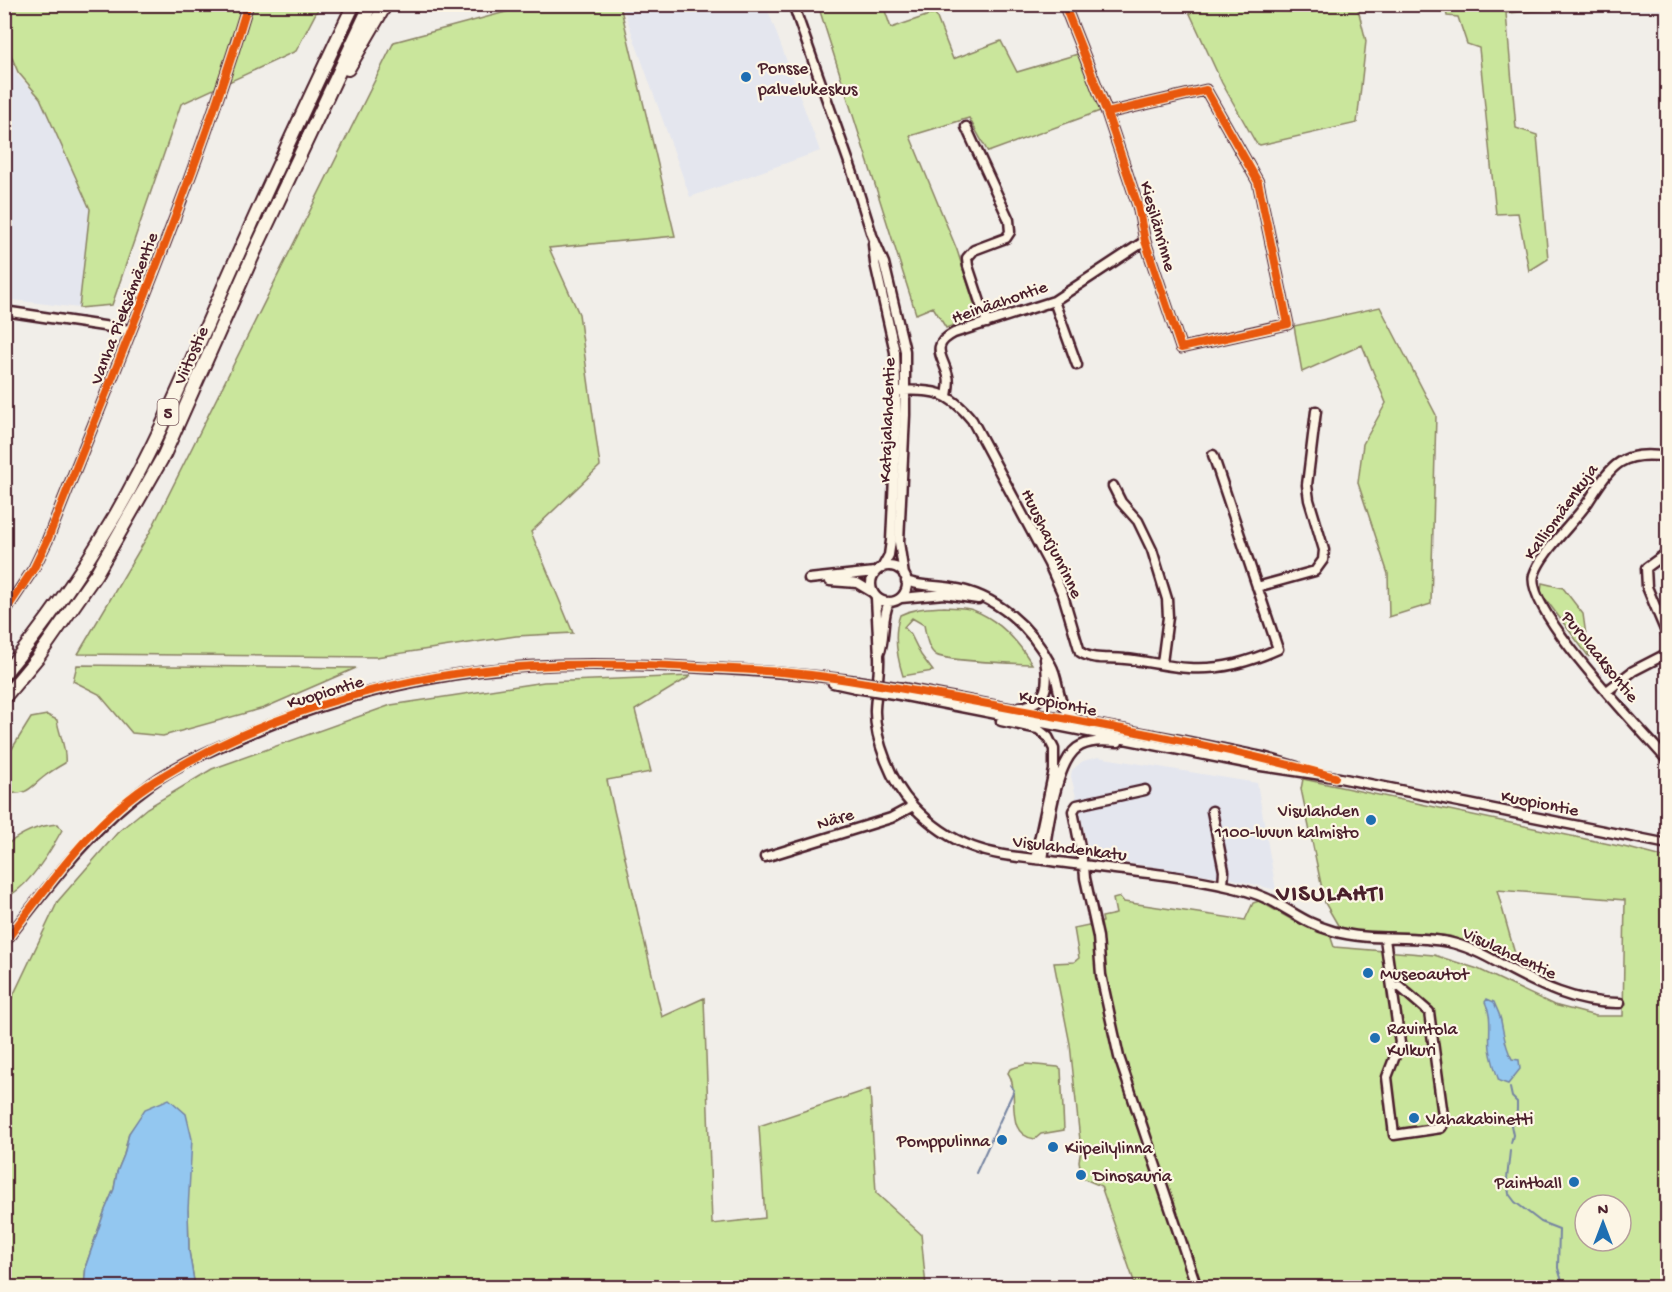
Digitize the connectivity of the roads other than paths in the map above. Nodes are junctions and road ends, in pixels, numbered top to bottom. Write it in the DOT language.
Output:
graph roads {
  1 [pos="248,4"];
  2 [pos="354,4"];
  3 [pos="371,4"];
  4 [pos="386,4"];
  5 [pos="793,4"];
  6 [pos="1064,4"];
  7 [pos="1107,113"];
  8 [pos="966,127"];
  9 [pos="308,137"];
  10 [pos="1145,241"];
  11 [pos="1054,301"];
  12 [pos="4,311"];
  13 [pos="987,323"];
  14 [pos="130,330"];
  15 [pos="1077,365"];
  16 [pos="902,391"];
  17 [pos="947,396"];
  18 [pos="1316,411"];
  19 [pos="1213,454"];
  20 [pos="1668,457"];
  21 [pos="1113,486"];
  22 [pos="1668,552"];
  23 [pos="879,570"];
  24 [pos="905,578"];
  25 [pos="1257,588"];
  26 [pos="874,595"];
  27 [pos="1537,596"];
  28 [pos="901,598"];
  29 [pos="889,602"];
  30 [pos="993,603"];
  31 [pos="4,613"];
  32 [pos="1668,637"];
  33 [pos="1668,653"];
  34 [pos="879,655"];
  35 [pos="1044,655"];
  36 [pos="1162,663"];
  37 [pos="4,674"];
  38 [pos="1607,691"];
  39 [pos="4,698"];
  40 [pos="966,704"];
  41 [pos="1105,726"];
  42 [pos="1169,747"];
  43 [pos="1668,761"];
  44 [pos="1335,777"];
  45 [pos="1145,790"];
  46 [pos="913,806"];
  47 [pos="1212,811"];
  48 [pos="1668,844"];
  49 [pos="765,857"];
  50 [pos="1039,860"];
  51 [pos="1083,866"];
  52 [pos="1222,885"];
  53 [pos="1385,939"];
  54 [pos="4,943"];
  55 [pos="1393,987"];
  56 [pos="1620,1003"];
  57 [pos="1197,1287"];
  1 -- 14 [label="street, Vanha Pieksämäentie"];
  2 -- 37 [label="highway, Viitostie / 5"];
  3 -- 9 [label="highway, Viitostie / 5"];
  4 -- 9 [label="highway"];
  5 -- 16 [label="street, Katajalahdentie"];
  6 -- 7 [label="street, Kiesilänrinne"];
  7 -- 10 [label="street, Kiesilänrinne"];
  7 -- 10 [label="street, Kiesilänrinne"];
  8 -- 13 [label="street"];
  9 -- 39 [label="highway, Viitostie / 5"];
  10 -- 11 [label="street, Heinäahontie"];
  11 -- 13 [label="street, Heinäahontie"];
  11 -- 15 [label="street"];
  12 -- 14 [label="street"];
  13 -- 17 [label="street, Heinäahontie"];
  14 -- 31 [label="street, Vanha Pieksämäentie"];
  16 -- 17 [label="street"];
  16 -- 23 [label="street, Katajalahdentie"];
  16 -- 24 [label="street, Katajalahdentie"];
  17 -- 36 [label="street, Huusharjunrinne"];
  18 -- 25 [label="street"];
  19 -- 25 [label="street, Huusharjunrinne"];
  20 -- 27 [label="street, Kalliomäenkuja"];
  21 -- 36 [label="street"];
  22 -- 32 [label="street"];
  23 -- 24 [label="street"];
  23 -- 26 [label="street"];
  23 -- 26 [label="street"];
  24 -- 28 [label="street"];
  24 -- 30 [label="street"];
  25 -- 36 [label="street, Huusharjunrinne"];
  26 -- 29 [label="street"];
  26 -- 34 [label="street, Visulahdenkatu"];
  27 -- 38 [label="street, Purolaaksontie"];
  28 -- 29 [label="street"];
  28 -- 30 [label="street"];
  29 -- 34 [label="street, Visulahdenkatu"];
  30 -- 35 [label="street"];
  33 -- 38 [label="street"];
  34 -- 46 [label="street, Visulahdenkatu"];
  35 -- 40 [label="street"];
  35 -- 41 [label="street"];
  38 -- 43 [label="street, Purolaaksontie"];
  40 -- 41 [label="street, Kuopiontie"];
  40 -- 42 [label="street, Kuopiontie"];
  40 -- 50 [label="street"];
  40 -- 54 [label="street, Kuopiontie, bridge"];
  41 -- 44 [label="street, Kuopiontie"];
  42 -- 44 [label="street, Kuopiontie"];
  42 -- 50 [label="street"];
  44 -- 48 [label="street, Kuopiontie"];
  45 -- 51 [label="street"];
  46 -- 49 [label="street, Näre"];
  46 -- 50 [label="street, Visulahdenkatu"];
  47 -- 52 [label="street"];
  50 -- 51 [label="street, Visulahdenkatu"];
  51 -- 52 [label="street, Visulahdenkatu"];
  51 -- 57 [label="street"];
  52 -- 53 [label="street, Visulahdenkatu"];
  53 -- 55 [label="street"];
  53 -- 56 [label="street, Visulahdentie"];
  55 -- 55 [label="street"];
}
